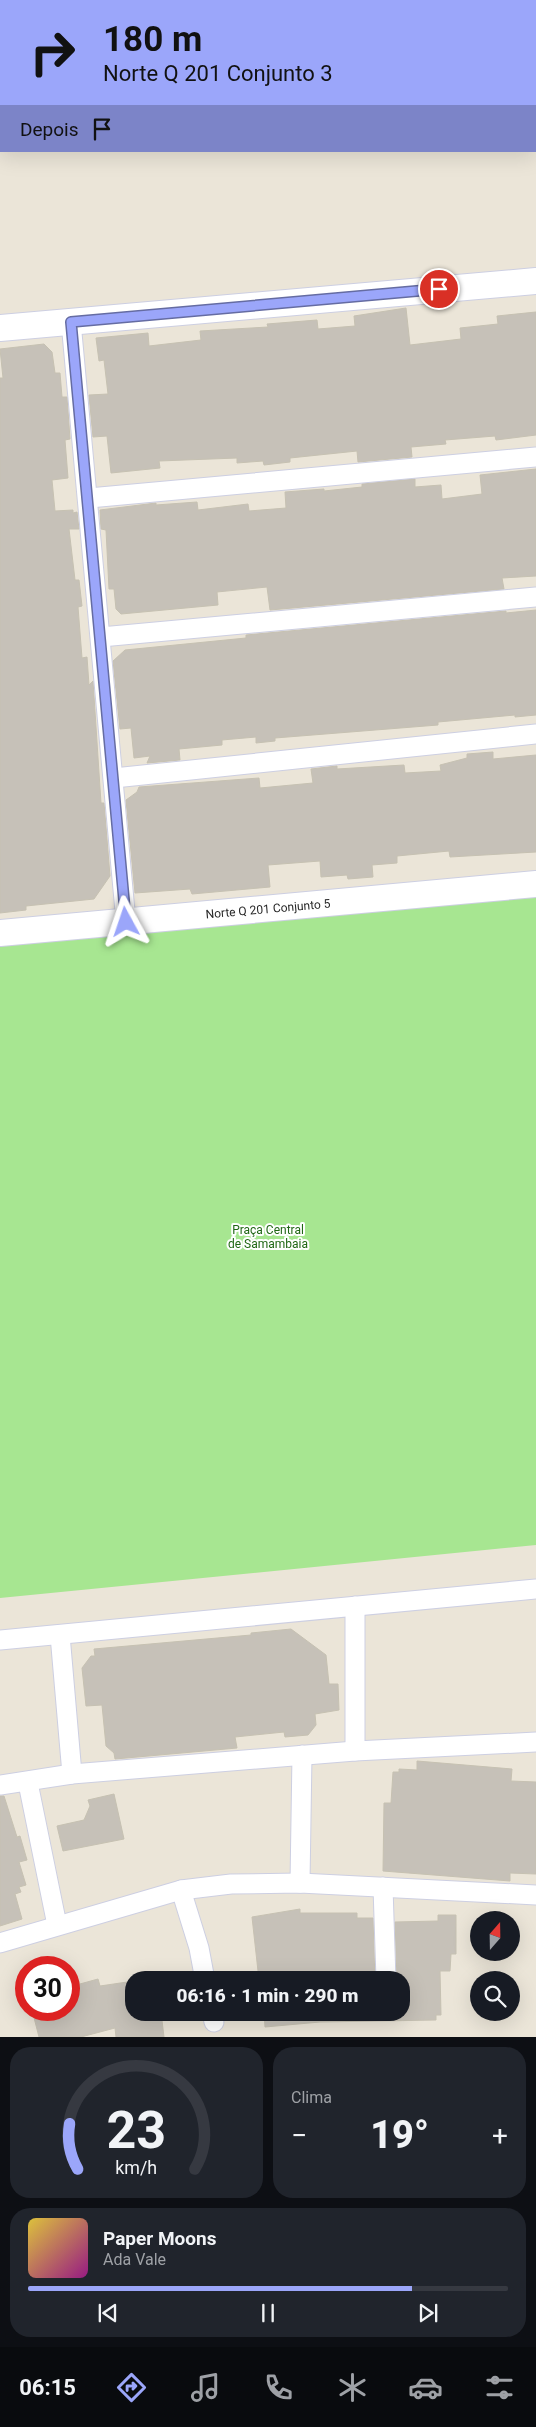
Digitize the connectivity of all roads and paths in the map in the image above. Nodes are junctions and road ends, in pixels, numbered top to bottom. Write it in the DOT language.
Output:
graph roads {
  1 [pos="536,281"];
  2 [pos="71,322"];
  3 [pos="0,328"];
  4 [pos="536,457"];
  5 [pos="89,498"];
  6 [pos="536,597"];
  7 [pos="101,637"];
  8 [pos="536,734"];
  9 [pos="114,778"];
  10 [pos="536,884"];
  11 [pos="126,922"];
  12 [pos="0,933"];
  13 [pos="536,1589"];
  14 [pos="355,1606"];
  15 [pos="60,1635"];
  16 [pos="0,1640"];
  17 [pos="536,1742"];
  18 [pos="355,1751"];
  19 [pos="302,1755"];
  20 [pos="72,1774"];
  21 [pos="28,1782"];
  22 [pos="0,1785"];
  23 [pos="300,1883"];
  24 [pos="383,1887"];
  25 [pos="181,1890"];
  26 [pos="536,1895"];
  27 [pos="57,1925"];
  28 [pos="0,1943"];
  29 [pos="203,1971"];
  30 [pos="386,1971"];
  1 -- 2 [label="street"];
  2 -- 3 [label="street"];
  2 -- 5 [label="street"];
  4 -- 5 [label="street"];
  5 -- 7 [label="street"];
  6 -- 7 [label="street"];
  7 -- 9 [label="street"];
  8 -- 9 [label="street"];
  9 -- 11 [label="street"];
  10 -- 11 [label="street, Norte Q 201 Conjunto 5"];
  11 -- 12 [label="street, Norte Q 201 Conjunto 5"];
  13 -- 14 [label="street"];
  14 -- 15 [label="street"];
  14 -- 18 [label="street"];
  15 -- 16 [label="street"];
  15 -- 20 [label="street"];
  17 -- 18 [label="street"];
  18 -- 19 [label="street"];
  19 -- 20 [label="street"];
  19 -- 23 [label="street"];
  20 -- 21 [label="street"];
  21 -- 22 [label="street"];
  21 -- 27 [label="street"];
  23 -- 24 [label="street"];
  23 -- 25 [label="street"];
  24 -- 26 [label="street"];
  24 -- 30 [label="street"];
  25 -- 27 [label="street"];
  25 -- 29 [label="street"];
  27 -- 28 [label="street"];
}
